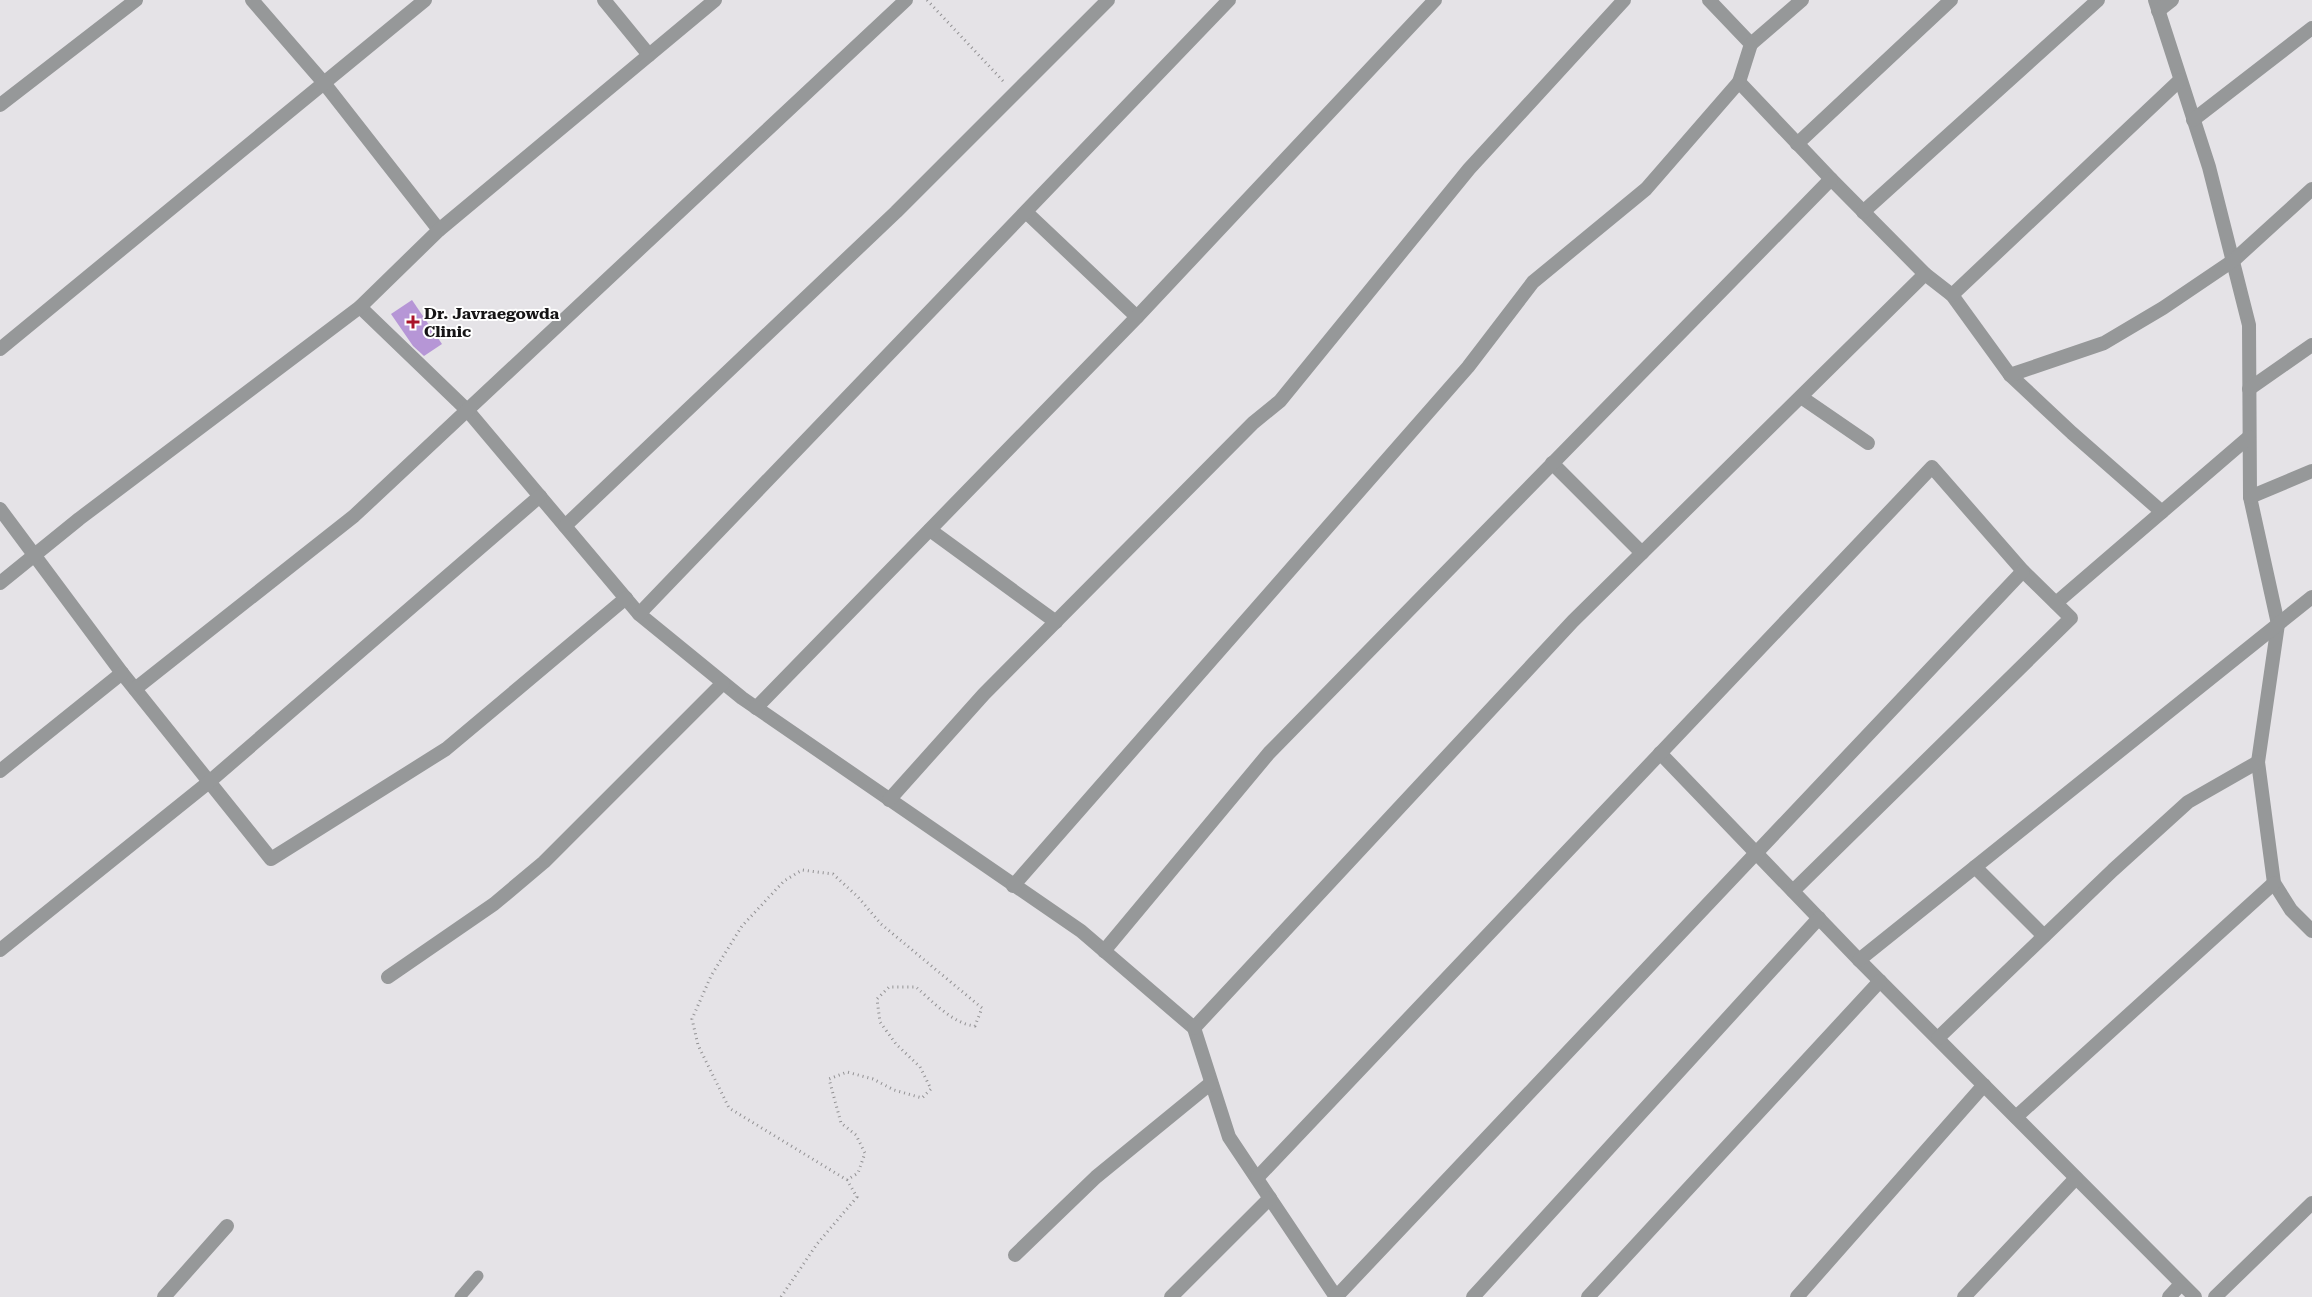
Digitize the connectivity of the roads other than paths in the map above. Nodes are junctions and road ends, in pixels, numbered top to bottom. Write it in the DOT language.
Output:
graph roads {
  1 [pos="136,0"];
  2 [pos="425,0"];
  3 [pos="604,0"];
  4 [pos="715,0"];
  5 [pos="906,0"];
  6 [pos="1108,0"];
  7 [pos="1229,0"];
  8 [pos="1435,0"];
  9 [pos="1624,0"];
  10 [pos="1709,0"];
  11 [pos="1802,0"];
  12 [pos="1951,0"];
  13 [pos="2098,0"];
  14 [pos="2172,0"];
  15 [pos="254,1"];
  16 [pos="2157,5"];
  17 [pos="2312,28"];
  18 [pos="1751,44"];
  19 [pos="649,55"];
  20 [pos="2180,80"];
  21 [pos="1739,82"];
  22 [pos="324,84"];
  23 [pos="0,105"];
  24 [pos="2193,120"];
  25 [pos="1797,144"];
  26 [pos="1831,179"];
  27 [pos="2312,189"];
  28 [pos="1026,212"];
  29 [pos="1863,212"];
  30 [pos="439,230"];
  31 [pos="2234,260"];
  32 [pos="1925,274"];
  33 [pos="1952,295"];
  34 [pos="360,307"];
  35 [pos="1137,317"];
  36 [pos="2312,345"];
  37 [pos="0,349"];
  38 [pos="2010,375"];
  39 [pos="2249,389"];
  40 [pos="1801,397"];
  41 [pos="468,411"];
  42 [pos="2249,437"];
  43 [pos="1868,443"];
  44 [pos="1552,463"];
  45 [pos="2312,471"];
  46 [pos="540,496"];
  47 [pos="2250,497"];
  48 [pos="0,509"];
  49 [pos="2162,512"];
  50 [pos="565,526"];
  51 [pos="930,530"];
  52 [pos="1642,553"];
  53 [pos="36,555"];
  54 [pos="2023,571"];
  55 [pos="0,583"];
  56 [pos="2312,597"];
  57 [pos="626,598"];
  58 [pos="2056,603"];
  59 [pos="639,614"];
  60 [pos="1056,622"];
  61 [pos="2278,624"];
  62 [pos="122,673"];
  63 [pos="723,683"];
  64 [pos="135,689"];
  65 [pos="756,708"];
  66 [pos="1660,753"];
  67 [pos="2258,762"];
  68 [pos="0,771"];
  69 [pos="209,782"];
  70 [pos="889,800"];
  71 [pos="1757,853"];
  72 [pos="1976,867"];
  73 [pos="2274,883"];
  74 [pos="1013,886"];
  75 [pos="1793,891"];
  76 [pos="1819,918"];
  77 [pos="2312,931"];
  78 [pos="2044,936"];
  79 [pos="0,950"];
  80 [pos="1104,951"];
  81 [pos="1859,960"];
  82 [pos="388,977"];
  83 [pos="1880,981"];
  84 [pos="1194,1028"];
  85 [pos="1938,1038"];
  86 [pos="1211,1083"];
  87 [pos="1984,1085"];
  88 [pos="2016,1117"];
  89 [pos="1257,1178"];
  90 [pos="2076,1178"];
  91 [pos="1270,1198"];
  92 [pos="2312,1203"];
  93 [pos="227,1226"];
  94 [pos="1015,1255"];
  95 [pos="478,1276"];
  96 [pos="2181,1284"];
  97 [pos="164,1297"];
  98 [pos="460,1297"];
  99 [pos="1171,1297"];
  100 [pos="1336,1297"];
  101 [pos="1472,1297"];
  102 [pos="1588,1297"];
  103 [pos="1797,1297"];
  104 [pos="1964,1297"];
  105 [pos="2169,1297"];
  106 [pos="2194,1297"];
  107 [pos="2215,1297"];
  1 -- 23 [label="street"];
  2 -- 22 [label="street"];
  3 -- 19 [label="street"];
  4 -- 19 [label="street"];
  5 -- 41 [label="street"];
  6 -- 50 [label="street"];
  7 -- 28 [label="street"];
  8 -- 35 [label="street"];
  9 -- 60 [label="street"];
  10 -- 18 [label="street"];
  11 -- 18 [label="street"];
  12 -- 25 [label="street"];
  13 -- 29 [label="street"];
  14 -- 16 [label="street"];
  15 -- 22 [label="street"];
  16 -- 20 [label="street"];
  17 -- 24 [label="street"];
  18 -- 21 [label="street"];
  19 -- 30 [label="street"];
  20 -- 24 [label="street"];
  20 -- 33 [label="street"];
  21 -- 25 [label="street"];
  21 -- 74 [label="street"];
  22 -- 30 [label="street"];
  22 -- 37 [label="street"];
  24 -- 31 [label="street"];
  25 -- 26 [label="street"];
  26 -- 29 [label="street"];
  26 -- 44 [label="street"];
  27 -- 31 [label="street"];
  28 -- 35 [label="street"];
  28 -- 59 [label="street"];
  29 -- 32 [label="street"];
  30 -- 34 [label="street"];
  31 -- 38 [label="street"];
  31 -- 39 [label="street"];
  32 -- 33 [label="street"];
  32 -- 40 [label="street"];
  33 -- 38 [label="street"];
  34 -- 41 [label="street"];
  34 -- 53 [label="street"];
  35 -- 51 [label="street"];
  36 -- 39 [label="street"];
  38 -- 49 [label="street"];
  39 -- 42 [label="street"];
  40 -- 43 [label="street"];
  40 -- 52 [label="street"];
  41 -- 46 [label="street"];
  41 -- 64 [label="street"];
  42 -- 47 [label="street"];
  42 -- 49 [label="street"];
  44 -- 52 [label="street"];
  44 -- 80 [label="street"];
  45 -- 47 [label="street"];
  46 -- 50 [label="street"];
  46 -- 69 [label="street"];
  47 -- 61 [label="street"];
  48 -- 53 [label="street"];
  49 -- 58 [label="street"];
  50 -- 57 [label="street"];
  51 -- 60 [label="street"];
  51 -- 65 [label="street"];
  52 -- 84 [label="street"];
  53 -- 55 [label="street"];
  53 -- 62 [label="street"];
  54 -- 58 [label="street"];
  54 -- 66 [label="street"];
  54 -- 71 [label="street"];
  56 -- 61 [label="street"];
  57 -- 59 [label="street"];
  57 -- 69 [label="street"];
  58 -- 75 [label="street"];
  59 -- 63 [label="street"];
  60 -- 70 [label="street"];
  61 -- 67 [label="street"];
  61 -- 72 [label="street"];
  62 -- 64 [label="street"];
  62 -- 68 [label="street"];
  63 -- 65 [label="street"];
  63 -- 82 [label="street"];
  64 -- 69 [label="street"];
  65 -- 70 [label="street"];
  66 -- 71 [label="street"];
  66 -- 89 [label="street"];
  67 -- 73 [label="street"];
  67 -- 78 [label="street"];
  69 -- 79 [label="street"];
  70 -- 74 [label="street"];
  71 -- 75 [label="street"];
  71 -- 100 [label="street"];
  72 -- 78 [label="street"];
  72 -- 81 [label="street"];
  73 -- 77 [label="street"];
  73 -- 88 [label="street"];
  74 -- 80 [label="street"];
  75 -- 76 [label="street"];
  76 -- 81 [label="street"];
  76 -- 101 [label="street"];
  78 -- 85 [label="street"];
  80 -- 84 [label="street"];
  81 -- 83 [label="street"];
  83 -- 85 [label="street"];
  83 -- 102 [label="street"];
  84 -- 86 [label="street"];
  85 -- 87 [label="street"];
  86 -- 89 [label="street"];
  86 -- 94 [label="street"];
  87 -- 88 [label="street"];
  87 -- 103 [label="street"];
  88 -- 90 [label="street"];
  89 -- 91 [label="street"];
  90 -- 96 [label="street"];
  90 -- 104 [label="street"];
  91 -- 99 [label="street"];
  91 -- 100 [label="street"];
  92 -- 107 [label="street"];
  93 -- 97 [label="street"];
  95 -- 98 [label="lane"];
  96 -- 105 [label="street"];
  96 -- 106 [label="street"];
}
